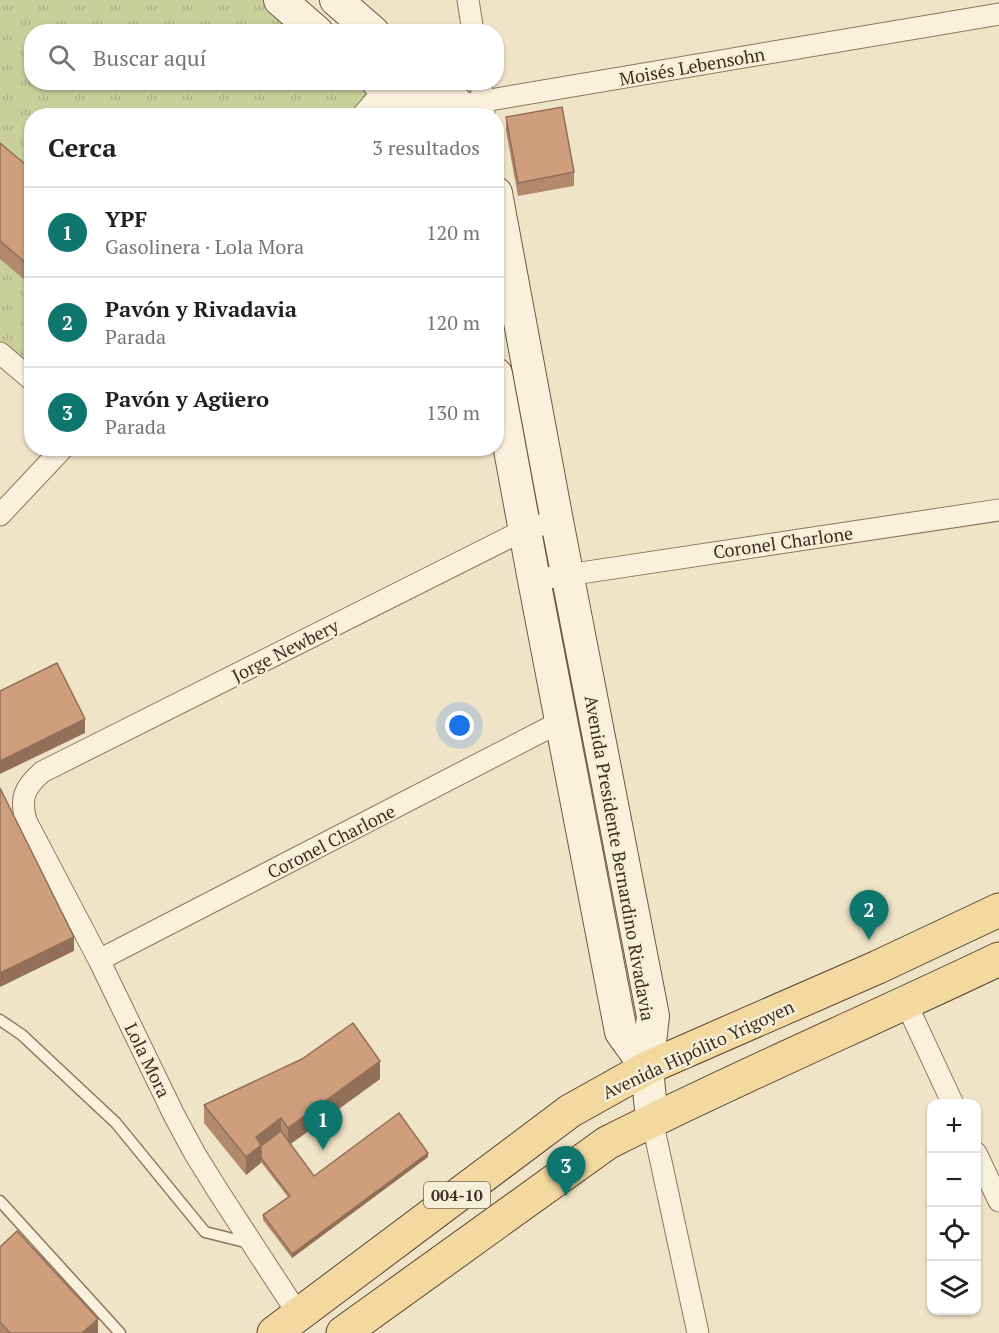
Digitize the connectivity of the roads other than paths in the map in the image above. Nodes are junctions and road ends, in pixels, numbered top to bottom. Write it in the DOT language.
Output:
graph roads {
  1 [pos="280,0"];
  2 [pos="336,0"];
  3 [pos="468,0"];
  4 [pos="999,14"];
  5 [pos="308,24"];
  6 [pos="364,24"];
  7 [pos="472,24"];
  8 [pos="378,90"];
  9 [pos="386,90"];
  10 [pos="402,90"];
  11 [pos="449,90"];
  12 [pos="476,104"];
  13 [pos="367,108"];
  14 [pos="407,108"];
  15 [pos="504,236"];
  16 [pos="0,353"];
  17 [pos="24,373"];
  18 [pos="504,415"];
  19 [pos="55,456"];
  20 [pos="999,510"];
  21 [pos="0,515"];
  22 [pos="557,522"];
  23 [pos="526,529"];
  24 [pos="568,574"];
  25 [pos="534,580"];
  26 [pos="562,721"];
  27 [pos="24,795"];
  28 [pos="999,910"];
  29 [pos="999,959"];
  30 [pos="99,960"];
  31 [pos="906,1003"];
  32 [pos="0,1020"];
  33 [pos="647,1068"];
  34 [pos="951,1099"];
  35 [pos="652,1120"];
  36 [pos="981,1163"];
  37 [pos="999,1201"];
  38 [pos="0,1202"];
  39 [pos="252,1244"];
  40 [pos="286,1324"];
  41 [pos="120,1333"];
  42 [pos="343,1333"];
  43 [pos="698,1333"];
  1 -- 5 [label="main road"];
  2 -- 6 [label="main road"];
  3 -- 7 [label="street"];
  4 -- 12 [label="street, Moisés Lebensohn"];
  8 -- 13 [label="street"];
  9 -- 14 [label="main road"];
  10 -- 12 [label="street, Moisés Lebensohn"];
  11 -- 12 [label="main road"];
  15 -- 22 [label="main road, Avenida Presidente Bernardino Rivadavia"];
  16 -- 17 [label="street"];
  18 -- 23 [label="main road, Avenida Presidente Bernardino Rivadavia"];
  19 -- 21 [label="street"];
  20 -- 24 [label="street, Coronel Charlone"];
  22 -- 23 [label="street, Jorge Newbery"];
  22 -- 24 [label="main road, Avenida Presidente Bernardino Rivadavia"];
  23 -- 25 [label="main road, Avenida Presidente Bernardino Rivadavia"];
  23 -- 27 [label="street, Jorge Newbery"];
  24 -- 25 [label="street, Coronel Charlone"];
  24 -- 33 [label="main road, Avenida Presidente Bernardino Rivadavia"];
  25 -- 26 [label="main road, Avenida Presidente Bernardino Rivadavia"];
  26 -- 30 [label="street, Coronel Charlone"];
  26 -- 33 [label="main road, Avenida Presidente Bernardino Rivadavia"];
  27 -- 30 [label="street, Lola Mora"];
  28 -- 33 [label="main road, Avenida Hipólito Yrigoyen / 004-10"];
  29 -- 31 [label="main road, 004-10"];
  30 -- 39 [label="street, Lola Mora"];
  31 -- 34 [label="street"];
  31 -- 35 [label="main road, 004-10"];
  32 -- 39 [label="lane"];
  33 -- 35 [label="main road"];
  33 -- 40 [label="main road, Avenida Hipólito Yrigoyen / 004-10"];
  35 -- 42 [label="main road, 004-10"];
  35 -- 43 [label="street"];
  36 -- 37 [label="street"];
  38 -- 41 [label="lane"];
  39 -- 40 [label="street, Lola Mora"];
}
